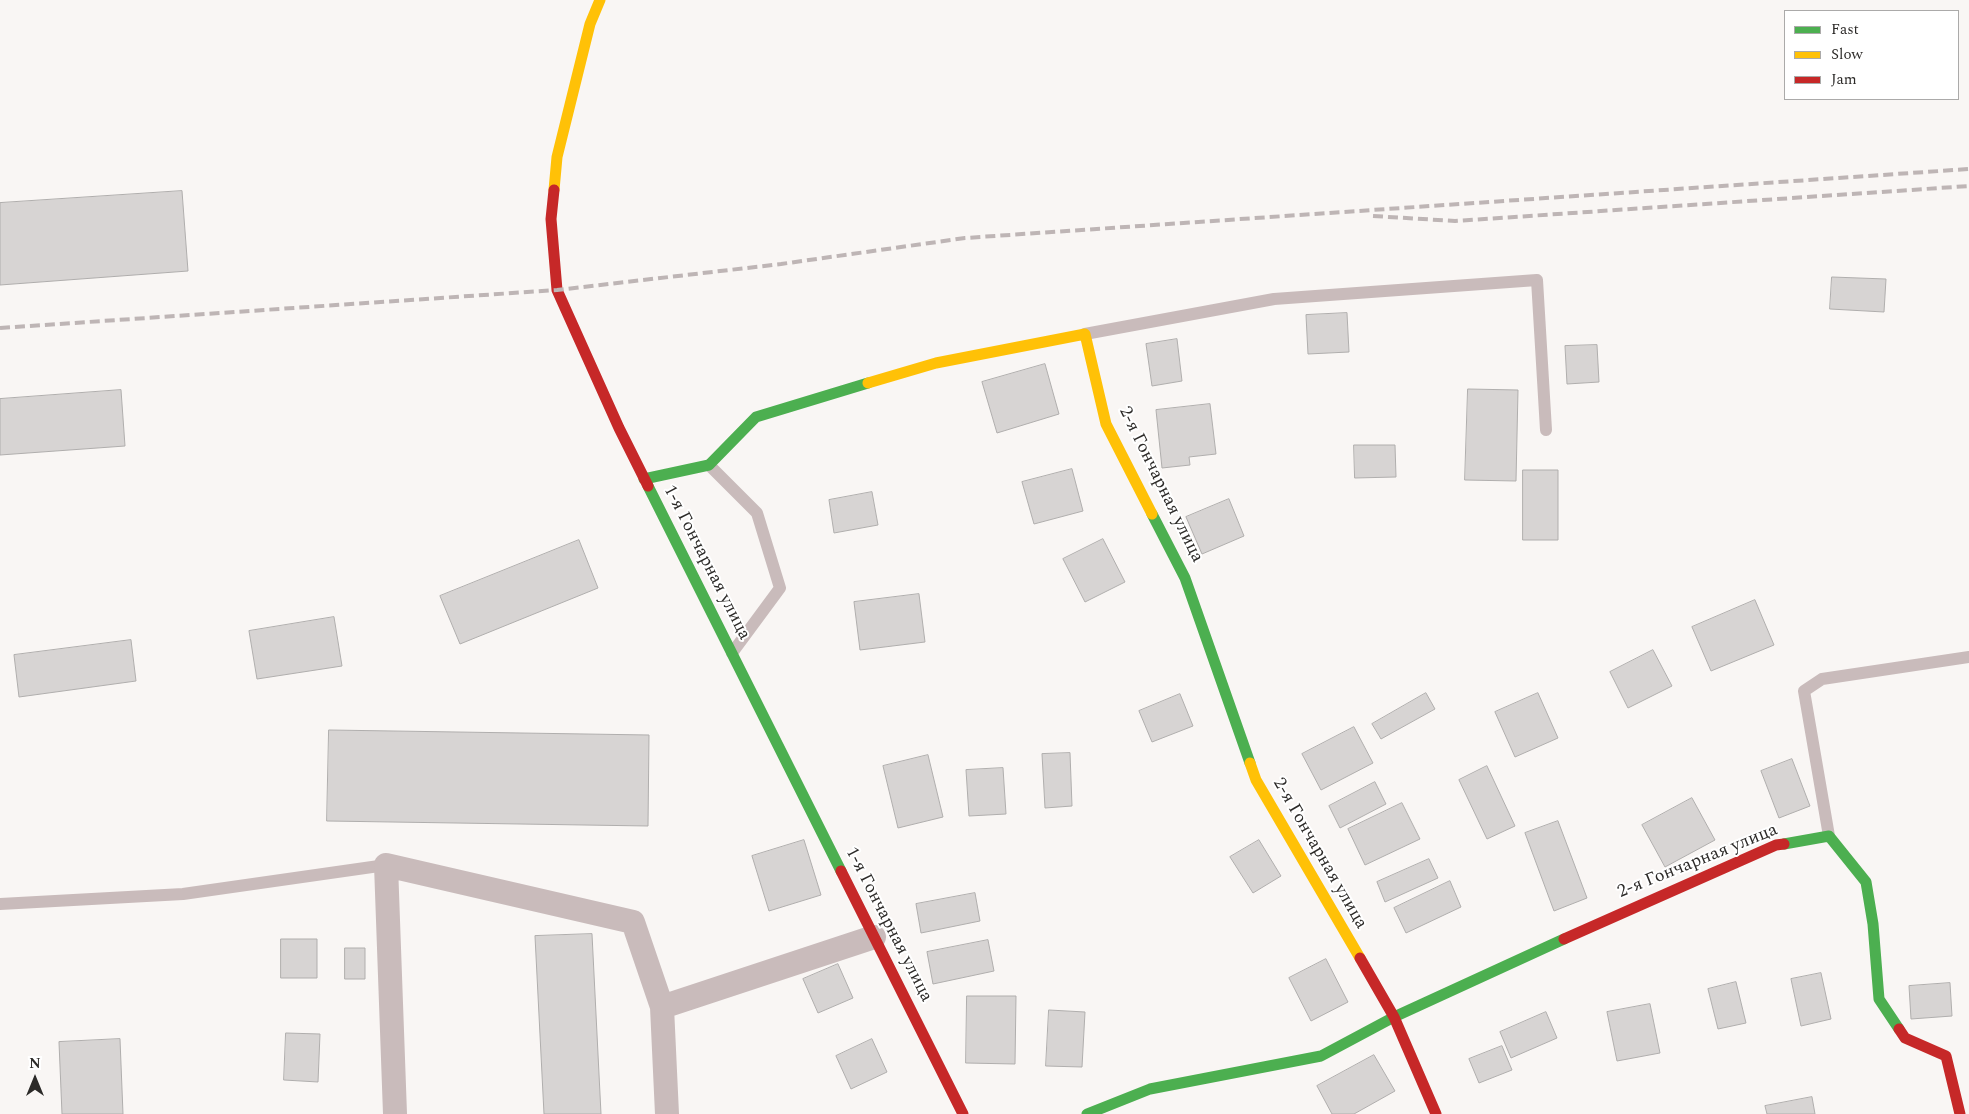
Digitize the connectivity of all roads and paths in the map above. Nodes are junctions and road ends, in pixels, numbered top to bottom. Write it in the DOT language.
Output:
graph roads {
  1 [pos="600,0"];
  2 [pos="1085,334"];
  3 [pos="1546,430"];
  4 [pos="709,465"];
  5 [pos="644,479"];
  6 [pos="732,653"];
  7 [pos="1969,657"];
  8 [pos="1829,836"];
  9 [pos="386,865"];
  10 [pos="0,904"];
  11 [pos="874,937"];
  12 [pos="662,1007"];
  13 [pos="1394,1018"];
  14 [pos="395,1114"];
  15 [pos="667,1114"];
  16 [pos="963,1114"];
  17 [pos="1087,1114"];
  18 [pos="1436,1114"];
  19 [pos="1960,1114"];
  1 -- 5 [label="street, 1-я Гончарная улица"];
  2 -- 3 [label="lane"];
  2 -- 4 [label="street"];
  2 -- 13 [label="street, 2-я Гончарная улица"];
  4 -- 5 [label="street"];
  4 -- 6 [label="lane"];
  5 -- 6 [label="street, 1-я Гончарная улица"];
  6 -- 11 [label="street, 1-я Гончарная улица"];
  7 -- 8 [label="lane"];
  8 -- 13 [label="street, 2-я Гончарная улица"];
  8 -- 19 [label="street"];
  9 -- 10 [label="lane"];
  9 -- 12 [label="street"];
  9 -- 14 [label="street"];
  11 -- 12 [label="street"];
  11 -- 16 [label="street, 1-я Гончарная улица"];
  12 -- 15 [label="street"];
  13 -- 17 [label="street, 2-я Гончарная улица"];
  13 -- 18 [label="street, 2-я Гончарная улица"];
}
